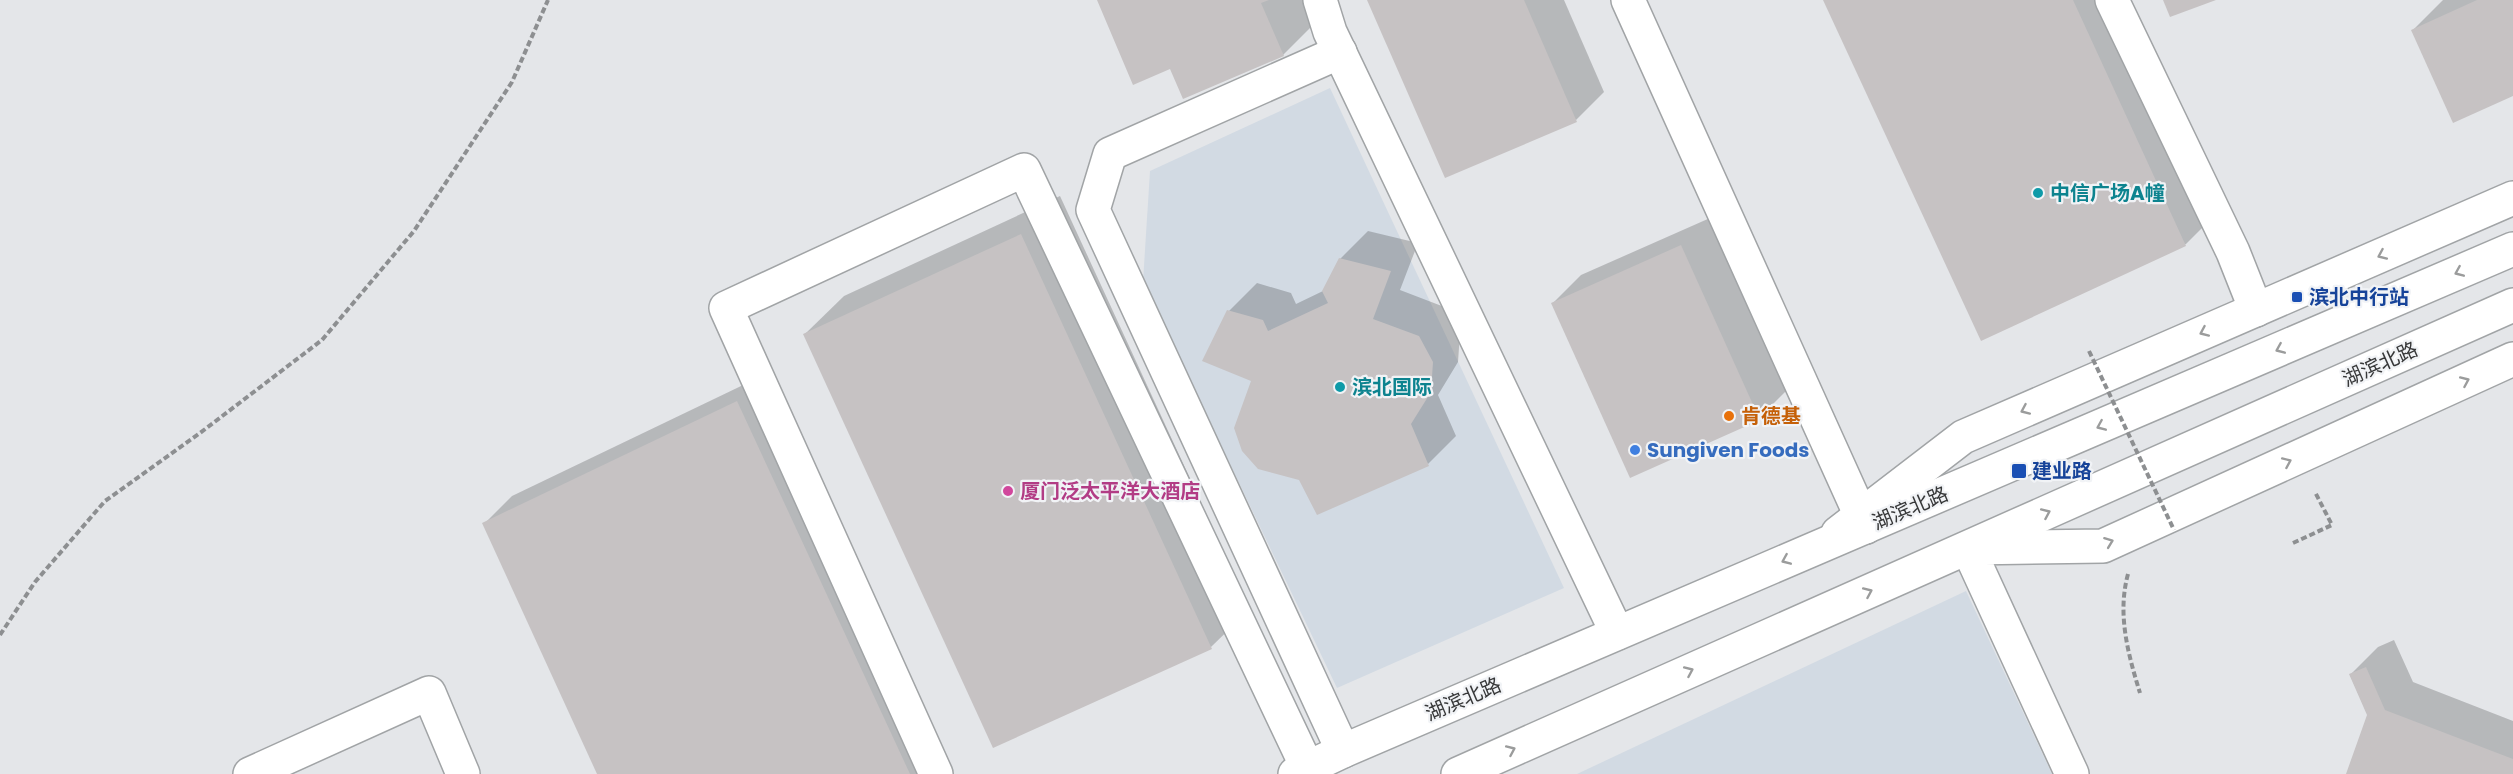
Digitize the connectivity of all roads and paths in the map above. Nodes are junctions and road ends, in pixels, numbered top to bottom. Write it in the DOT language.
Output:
graph roads {
  1 [pos="548,0"];
  2 [pos="1320,0"];
  3 [pos="1628,0"];
  4 [pos="2112,0"];
  5 [pos="1340,52"];
  6 [pos="2513,198"];
  7 [pos="2513,249"];
  8 [pos="2513,305"];
  9 [pos="2256,309"];
  10 [pos="2090,351"];
  11 [pos="2513,359"];
  12 [pos="2315,492"];
  13 [pos="1864,521"];
  14 [pos="2165,535"];
  15 [pos="2294,543"];
  16 [pos="1968,548"];
  17 [pos="2128,572"];
  18 [pos="1617,633"];
  19 [pos="0,635"];
  20 [pos="2140,693"];
  21 [pos="1343,751"];
  22 [pos="1301,770"];
  23 [pos="250,774"];
  24 [pos="463,774"];
  25 [pos="936,774"];
  26 [pos="1458,774"];
  27 [pos="2072,774"];
  1 -- 19 [label="path"];
  2 -- 5 [label="street"];
  3 -- 13 [label="street"];
  4 -- 9 [label="street"];
  5 -- 18 [label="street"];
  5 -- 21 [label="street"];
  6 -- 9 [label="street, one-way"];
  7 -- 13 [label="street, 湖滨北路, one-way"];
  16 -- 8 [label="street, 湖滨北路, one-way"];
  9 -- 13 [label="street, one-way"];
  10 -- 14 [label="path, bridge"];
  16 -- 11 [label="street, one-way"];
  12 -- 15 [label="path"];
  13 -- 18 [label="street, 湖滨北路, one-way"];
  26 -- 16 [label="street, 湖滨北路, one-way"];
  16 -- 27 [label="street"];
  17 -- 20 [label="path"];
  18 -- 21 [label="street, 湖滨北路"];
  21 -- 22 [label="street, 湖滨北路"];
  22 -- 25 [label="street"];
  23 -- 24 [label="street"];
}
